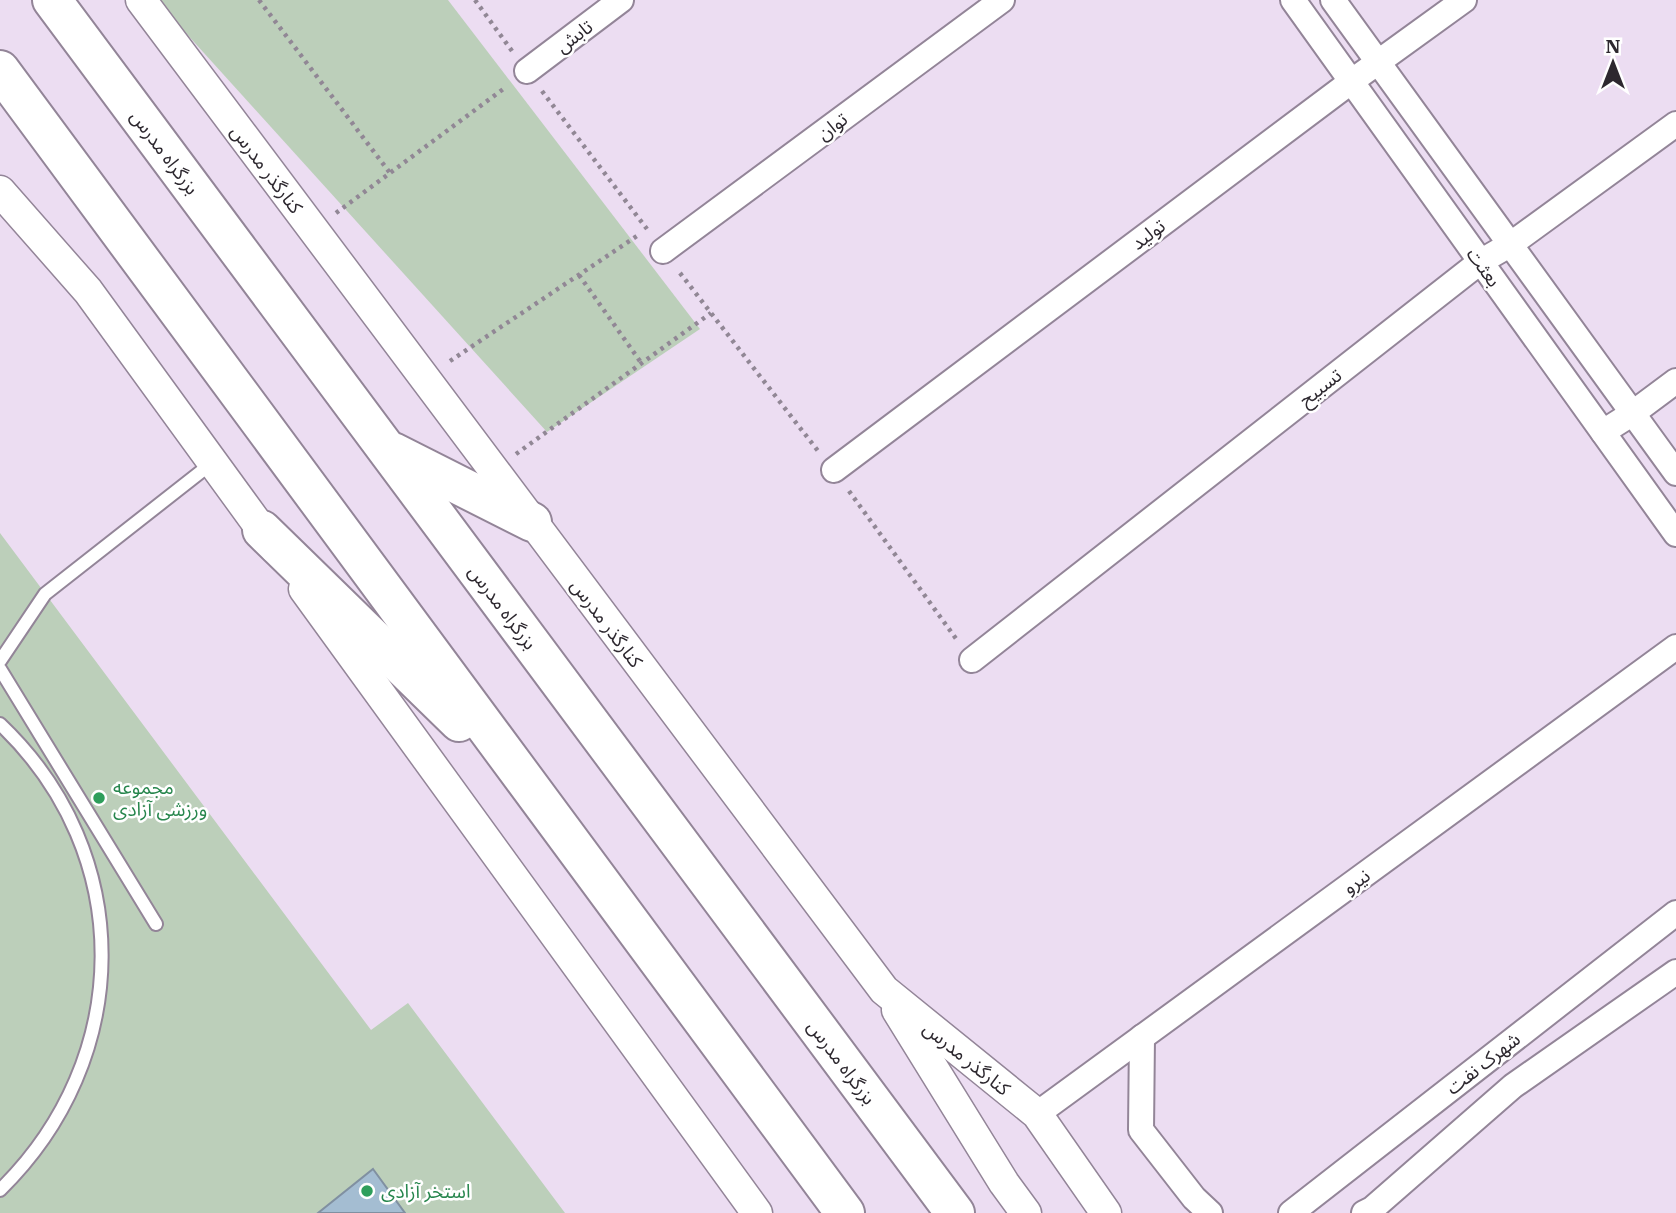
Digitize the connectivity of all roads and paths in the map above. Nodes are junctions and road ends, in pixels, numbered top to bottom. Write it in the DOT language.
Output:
graph roads {
  1 [pos="52,0"];
  2 [pos="141,0"];
  3 [pos="259,0"];
  4 [pos="475,0"];
  5 [pos="621,0"];
  6 [pos="1002,0"];
  7 [pos="1293,0"];
  8 [pos="1334,0"];
  9 [pos="1464,0"];
  10 [pos="1379,62"];
  11 [pos="0,71"];
  12 [pos="527,71"];
  13 [pos="1352,81"];
  14 [pos="1676,124"];
  15 [pos="390,173"];
  16 [pos="0,191"];
  17 [pos="313,230"];
  18 [pos="1511,244"];
  19 [pos="663,251"];
  20 [pos="1480,262"];
  21 [pos="579,275"];
  22 [pos="711,313"];
  23 [pos="642,363"];
  24 [pos="424,379"];
  25 [pos="1676,381"];
  26 [pos="1633,413"];
  27 [pos="1602,432"];
  28 [pos="384,448"];
  29 [pos="212,463"];
  30 [pos="834,470"];
  31 [pos="493,471"];
  32 [pos="1676,473"];
  33 [pos="531,522"];
  34 [pos="262,530"];
  35 [pos="1676,534"];
  36 [pos="1676,647"];
  37 [pos="972,660"];
  38 [pos="0,661"];
  39 [pos="0,669"];
  40 [pos="0,724"];
  41 [pos="540,801"];
  42 [pos="1676,913"];
  43 [pos="156,924"];
  44 [pos="1676,972"];
  45 [pos="884,990"];
  46 [pos="1142,1037"];
  47 [pos="1037,1115"];
  48 [pos="0,1190"];
  49 [pos="757,1213"];
  50 [pos="845,1213"];
  51 [pos="955,1213"];
  52 [pos="1026,1213"];
  53 [pos="1107,1213"];
  54 [pos="1210,1213"];
  55 [pos="1291,1213"];
  56 [pos="1364,1213"];
  1 -- 28 [label="highway, بزرگراه مدرس"];
  2 -- 17 [label="street, کنارگذر مدرس"];
  3 -- 15 [label="path"];
  4 -- 12 [label="path"];
  5 -- 12 [label="street, تابش"];
  6 -- 19 [label="street, توان"];
  7 -- 13 [label="street, بعثت"];
  8 -- 10 [label="street, بعثت"];
  9 -- 10 [label="street, تولید"];
  10 -- 13 [label="street, تولید"];
  10 -- 18 [label="street, بعثت"];
  11 -- 41 [label="highway"];
  12 -- 15 [label="path"];
  12 -- 21 [label="path"];
  13 -- 20 [label="street, بعثت"];
  13 -- 30 [label="street, تولید"];
  14 -- 18 [label="street, تسبیح"];
  15 -- 17 [label="path"];
  16 -- 29 [label="street"];
  17 -- 24 [label="street, کنارگذر مدرس"];
  18 -- 20 [label="street, تسبیح"];
  18 -- 26 [label="street, بعثت"];
  19 -- 22 [label="path"];
  20 -- 27 [label="street, بعثت"];
  20 -- 37 [label="street, تسبیح"];
  21 -- 23 [label="path"];
  21 -- 24 [label="path"];
  22 -- 23 [label="path"];
  22 -- 30 [label="path"];
  23 -- 31 [label="path"];
  24 -- 31 [label="street, کنارگذر مدرس"];
  25 -- 26 [label="street"];
  26 -- 27 [label="street"];
  26 -- 32 [label="street, بعثت"];
  27 -- 35 [label="street, بعثت"];
  28 -- 33 [label="highway"];
  28 -- 51 [label="highway, بزرگراه مدرس"];
  29 -- 34 [label="street"];
  29 -- 38 [label="lane"];
  30 -- 37 [label="path"];
  31 -- 33 [label="street, کنارگذر مدرس"];
  33 -- 45 [label="street, کنارگذر مدرس"];
  34 -- 41 [label="highway"];
  34 -- 49 [label="street"];
  36 -- 46 [label="street, نیرو"];
  39 -- 43 [label="lane"];
  40 -- 48 [label="lane"];
  41 -- 50 [label="highway"];
  42 -- 55 [label="street, شهرک نفت"];
  44 -- 56 [label="street, شهرک نفت"];
  45 -- 47 [label="street, کنارگذر مدرس"];
  45 -- 52 [label="street"];
  46 -- 47 [label="street, نیرو"];
  46 -- 54 [label="street"];
  47 -- 53 [label="street, کنارگذر مدرس"];
}
